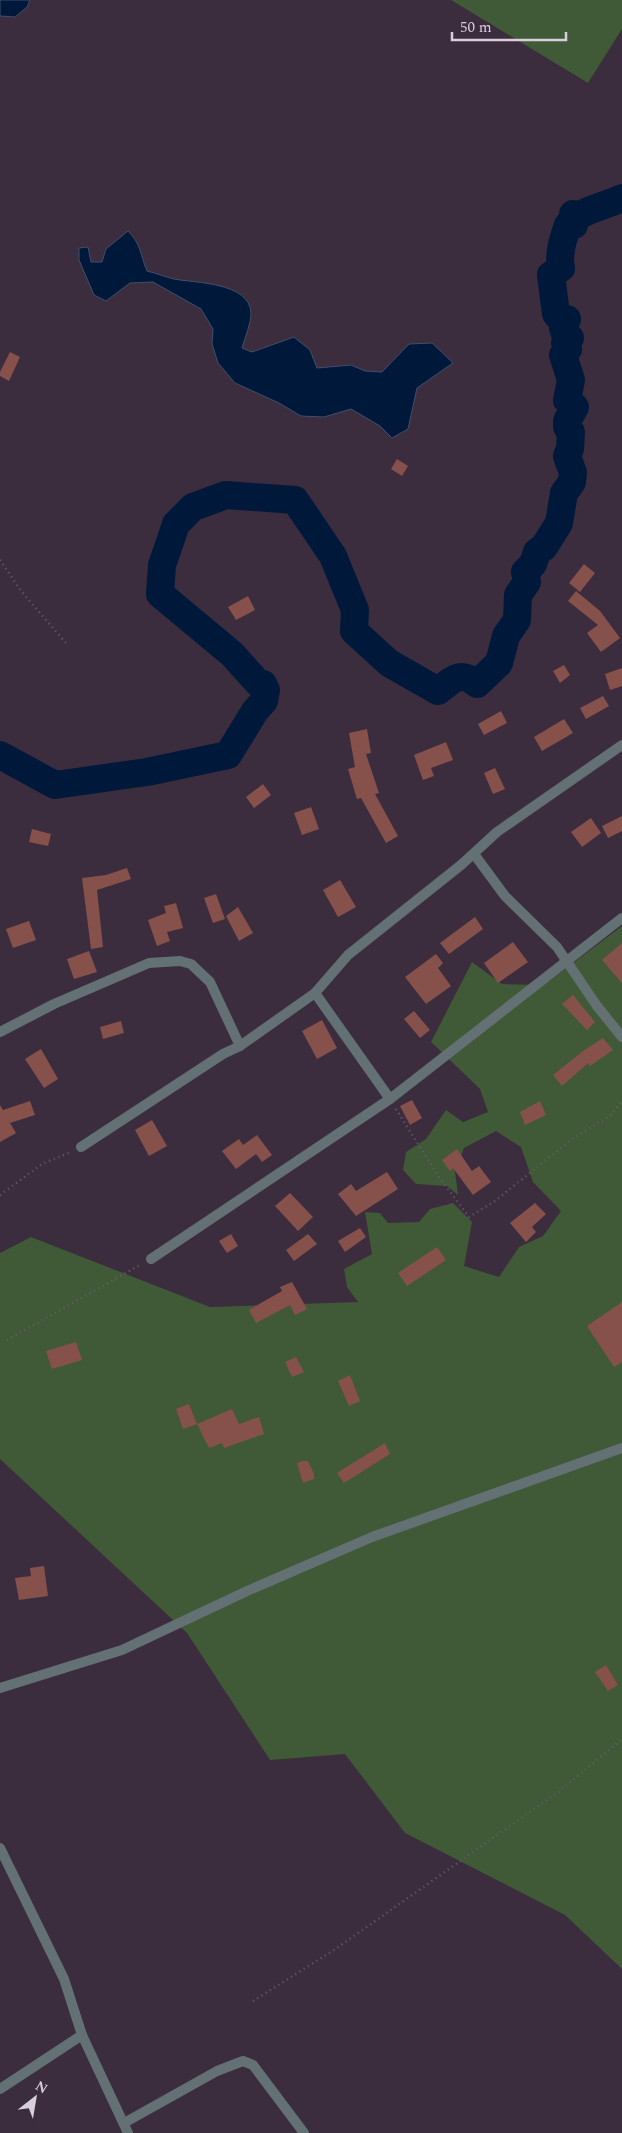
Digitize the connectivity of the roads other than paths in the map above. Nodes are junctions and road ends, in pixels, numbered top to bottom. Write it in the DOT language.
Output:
graph roads {
  1 [pos="622,745"];
  2 [pos="474,854"];
  3 [pos="622,918"];
  4 [pos="567,961"];
  5 [pos="315,993"];
  6 [pos="0,1032"];
  7 [pos="622,1037"];
  8 [pos="240,1046"];
  9 [pos="390,1099"];
  10 [pos="81,1147"];
  11 [pos="151,1259"];
  12 [pos="622,1448"];
  13 [pos="0,1688"];
  14 [pos="0,1848"];
  15 [pos="82,2035"];
  16 [pos="0,2089"];
  17 [pos="124,2123"];
  18 [pos="128,2133"];
  19 [pos="304,2133"];
  1 -- 2 [label="street"];
  2 -- 4 [label="street"];
  2 -- 5 [label="street"];
  3 -- 4 [label="street"];
  4 -- 7 [label="street"];
  4 -- 9 [label="street"];
  5 -- 8 [label="street"];
  5 -- 9 [label="street"];
  6 -- 8 [label="street"];
  8 -- 10 [label="street"];
  9 -- 11 [label="street"];
  12 -- 13 [label="street"];
  14 -- 15 [label="street"];
  15 -- 16 [label="street"];
  15 -- 17 [label="street"];
  17 -- 18 [label="street"];
  17 -- 19 [label="street"];
}
